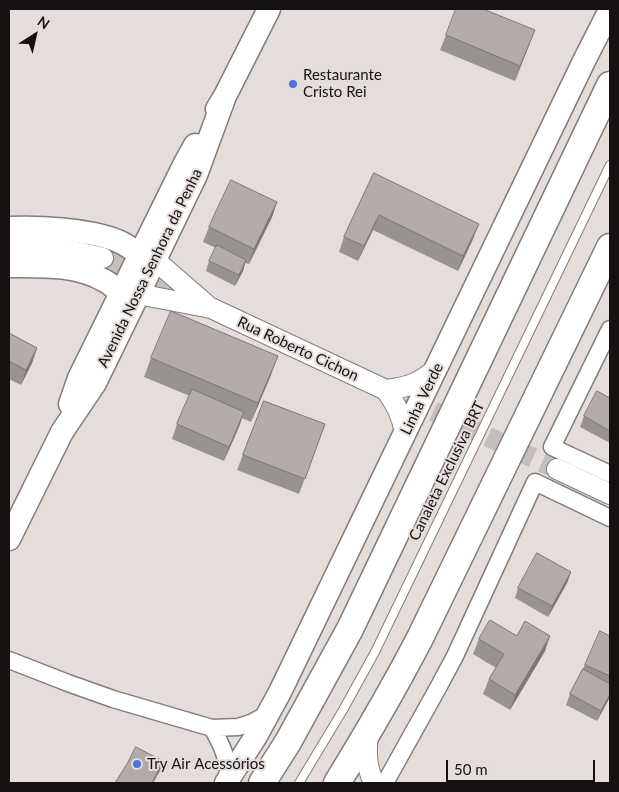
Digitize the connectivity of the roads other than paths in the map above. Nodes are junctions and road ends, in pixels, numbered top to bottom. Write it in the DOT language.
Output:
graph roads {
  1 [pos="268,9"];
  2 [pos="610,10"];
  3 [pos="610,84"];
  4 [pos="610,165"];
  5 [pos="9,228"];
  6 [pos="9,247"];
  7 [pos="610,247"];
  8 [pos="147,257"];
  9 [pos="103,258"];
  10 [pos="9,266"];
  11 [pos="129,294"];
  12 [pos="211,308"];
  13 [pos="610,329"];
  14 [pos="435,370"];
  15 [pos="386,390"];
  16 [pos="405,433"];
  17 [pos="557,469"];
  18 [pos="610,474"];
  19 [pos="610,494"];
  20 [pos="610,518"];
  21 [pos="9,539"];
  22 [pos="9,660"];
  23 [pos="269,713"];
  24 [pos="212,728"];
  25 [pos="368,733"];
  26 [pos="228,781"];
  27 [pos="262,783"];
  28 [pos="298,783"];
  29 [pos="336,783"];
  30 [pos="374,783"];
  31 [pos="384,783"];
  1 -- 8 [label="main road, Avenida Nossa Senhora da Penha"];
  2 -- 14 [label="main road, Linha Verde"];
  3 -- 27 [label="highway"];
  4 -- 28 [label="lane, Canaleta Exclusiva BRT"];
  5 -- 8 [label="main road"];
  6 -- 9 [label="street"];
  7 -- 25 [label="highway"];
  8 -- 11 [label="main road, Avenida Nossa Senhora da Penha"];
  8 -- 12 [label="street, Rua Roberto Cichon"];
  10 -- 11 [label="main road"];
  11 -- 12 [label="street, Rua Roberto Cichon"];
  11 -- 21 [label="main road, Avenida Nossa Senhora da Penha"];
  12 -- 15 [label="street, Rua Roberto Cichon"];
  13 -- 18 [label="street"];
  14 -- 15 [label="street"];
  14 -- 16 [label="main road, Linha Verde"];
  15 -- 16 [label="street"];
  16 -- 23 [label="main road, Linha Verde"];
  17 -- 19 [label="street"];
  20 -- 31 [label="street"];
  22 -- 24 [label="street"];
  23 -- 24 [label="street"];
  23 -- 26 [label="main road, Linha Verde"];
  24 -- 26 [label="street"];
  25 -- 29 [label="highway"];
  25 -- 30 [label="street"];
}
